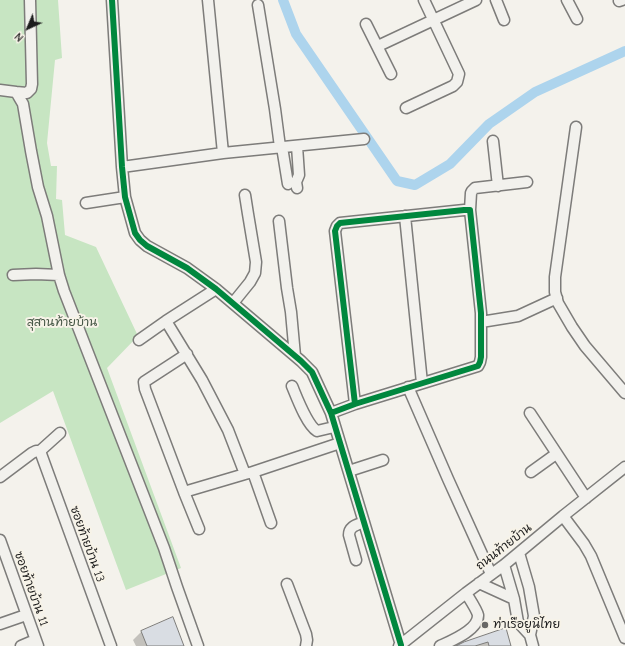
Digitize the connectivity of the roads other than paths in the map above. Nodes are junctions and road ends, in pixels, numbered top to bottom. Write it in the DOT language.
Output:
graph roads {
  1 [pos="30,0"];
  2 [pos="112,0"];
  3 [pos="208,0"];
  4 [pos="424,0"];
  5 [pos="476,0"];
  6 [pos="496,0"];
  7 [pos="568,0"];
  8 [pos="258,5"];
  9 [pos="577,19"];
  10 [pos="433,20"];
  11 [pos="504,20"];
  12 [pos="366,24"];
  13 [pos="378,46"];
  14 [pos="391,74"];
  15 [pos="0,90"];
  16 [pos="16,92"];
  17 [pos="406,108"];
  18 [pos="576,127"];
  19 [pos="364,139"];
  20 [pos="493,141"];
  21 [pos="297,146"];
  22 [pos="281,147"];
  23 [pos="223,153"];
  24 [pos="122,167"];
  25 [pos="527,182"];
  26 [pos="498,186"];
  27 [pos="245,196"];
  28 [pos="124,197"];
  29 [pos="86,203"];
  30 [pos="470,210"];
  31 [pos="405,216"];
  32 [pos="279,221"];
  33 [pos="13,275"];
  34 [pos="59,275"];
  35 [pos="216,289"];
  36 [pos="557,298"];
  37 [pos="233,302"];
  38 [pos="166,321"];
  39 [pos="481,322"];
  40 [pos="139,340"];
  41 [pos="187,354"];
  42 [pos="295,356"];
  43 [pos="422,383"];
  44 [pos="292,386"];
  45 [pos="408,387"];
  46 [pos="625,393"];
  47 [pos="355,404"];
  48 [pos="330,413"];
  49 [pos="530,413"];
  50 [pos="334,427"];
  51 [pos="60,433"];
  52 [pos="340,443"];
  53 [pos="40,451"];
  54 [pos="556,454"];
  55 [pos="383,460"];
  56 [pos="625,467"];
  57 [pos="349,471"];
  58 [pos="531,472"];
  59 [pos="249,473"];
  60 [pos="0,477"];
  61 [pos="184,492"];
  62 [pos="586,498"];
  63 [pos="563,516"];
  64 [pos="364,522"];
  65 [pos="271,523"];
  66 [pos="200,529"];
  67 [pos="0,540"];
  68 [pos="519,553"];
  69 [pos="356,560"];
  70 [pos="504,565"];
  71 [pos="491,574"];
  72 [pos="479,583"];
  73 [pos="287,584"];
  74 [pos="466,593"];
  75 [pos="514,598"];
  76 [pos="26,615"];
  77 [pos="0,624"];
  78 [pos="530,635"];
  79 [pos="625,638"];
  80 [pos="37,643"];
  81 [pos="400,645"];
  82 [pos="21,646"];
  83 [pos="111,646"];
  84 [pos="198,646"];
  85 [pos="306,646"];
  86 [pos="440,646"];
  87 [pos="533,646"];
  1 -- 16 [label="street"];
  2 -- 24 [label="street"];
  3 -- 23 [label="street"];
  4 -- 10 [label="street"];
  5 -- 10 [label="street"];
  6 -- 11 [label="street"];
  7 -- 9 [label="street"];
  8 -- 22 [label="street"];
  10 -- 13 [label="street"];
  10 -- 17 [label="street"];
  12 -- 13 [label="street"];
  13 -- 14 [label="street"];
  15 -- 16 [label="street"];
  16 -- 34 [label="street"];
  18 -- 36 [label="street"];
  19 -- 21 [label="street"];
  20 -- 26 [label="street"];
  21 -- 22 [label="street"];
  21 -- 22 [label="street"];
  22 -- 23 [label="street"];
  23 -- 24 [label="street"];
  24 -- 28 [label="street"];
  25 -- 26 [label="street"];
  26 -- 30 [label="street"];
  27 -- 37 [label="street"];
  28 -- 29 [label="street"];
  28 -- 35 [label="street"];
  30 -- 31 [label="street"];
  30 -- 39 [label="street"];
  31 -- 43 [label="street"];
  31 -- 47 [label="street"];
  32 -- 42 [label="street"];
  33 -- 34 [label="street"];
  34 -- 84 [label="street"];
  35 -- 37 [label="street"];
  35 -- 38 [label="street"];
  36 -- 39 [label="street"];
  36 -- 46 [label="street"];
  37 -- 42 [label="street"];
  38 -- 40 [label="street"];
  38 -- 41 [label="street"];
  39 -- 43 [label="street"];
  41 -- 59 [label="street"];
  41 -- 61 [label="street"];
  42 -- 48 [label="street"];
  43 -- 45 [label="street"];
  44 -- 50 [label="street"];
  45 -- 47 [label="street"];
  45 -- 71 [label="street"];
  47 -- 48 [label="street"];
  48 -- 50 [label="street"];
  49 -- 54 [label="street"];
  50 -- 52 [label="street"];
  51 -- 53 [label="street"];
  52 -- 57 [label="street"];
  52 -- 59 [label="street"];
  53 -- 60 [label="street"];
  53 -- 83 [label="street, ซอยท้ายบ้าน 13"];
  54 -- 58 [label="street"];
  54 -- 62 [label="street"];
  55 -- 57 [label="street"];
  56 -- 62 [label="street, ถนนท้ายบ้าน"];
  57 -- 64 [label="street"];
  59 -- 61 [label="street"];
  59 -- 65 [label="street"];
  61 -- 66 [label="street"];
  62 -- 63 [label="street, ถนนท้ายบ้าน"];
  63 -- 68 [label="street, ถนนท้ายบ้าน"];
  63 -- 79 [label="street"];
  64 -- 69 [label="street"];
  64 -- 81 [label="street"];
  67 -- 76 [label="street, ซอยท้ายบ้าน 11"];
  68 -- 70 [label="street, ถนนท้ายบ้าน"];
  68 -- 78 [label="street"];
  70 -- 71 [label="street, ถนนท้ายบ้าน"];
  70 -- 75 [label="street"];
  71 -- 72 [label="street, ถนนท้ายบ้าน"];
  72 -- 74 [label="street, ถนนท้ายบ้าน"];
  72 -- 75 [label="street"];
  73 -- 85 [label="street"];
  74 -- 81 [label="street, ถนนท้ายบ้าน"];
  74 -- 86 [label="street"];
  75 -- 78 [label="street"];
  76 -- 77 [label="street"];
  76 -- 80 [label="street, ซอยท้ายบ้าน 11"];
  78 -- 87 [label="street"];
  80 -- 82 [label="street"];
}
